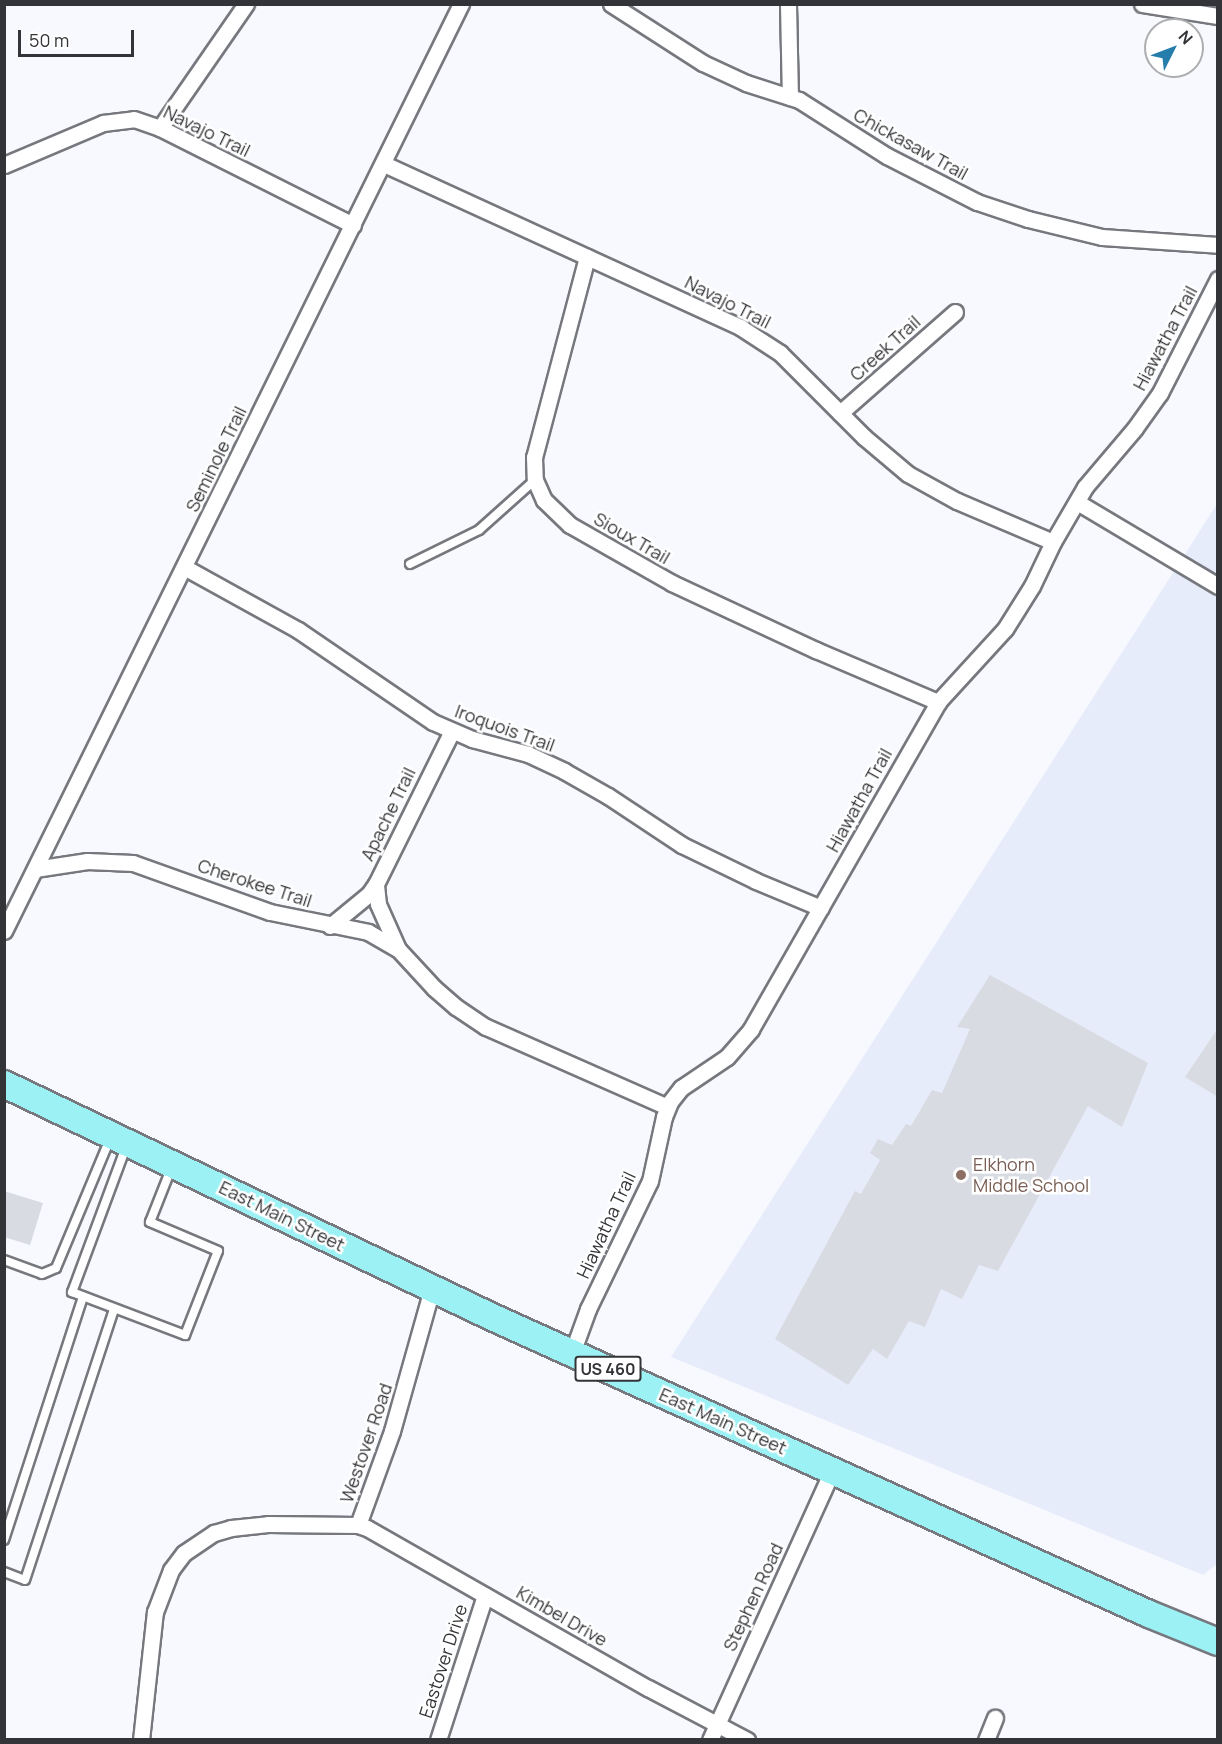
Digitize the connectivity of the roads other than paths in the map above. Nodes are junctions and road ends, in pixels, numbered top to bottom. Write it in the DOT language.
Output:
graph roads {
  1 [pos="246,4"];
  2 [pos="461,4"];
  3 [pos="611,4"];
  4 [pos="788,4"];
  5 [pos="1143,4"];
  6 [pos="1218,16"];
  7 [pos="790,97"];
  8 [pos="160,128"];
  9 [pos="384,164"];
  10 [pos="4,165"];
  11 [pos="353,225"];
  12 [pos="1218,245"];
  13 [pos="587,257"];
  14 [pos="1218,279"];
  15 [pos="955,312"];
  16 [pos="840,413"];
  17 [pos="535,480"];
  18 [pos="1077,502"];
  19 [pos="1053,542"];
  20 [pos="410,564"];
  21 [pos="184,567"];
  22 [pos="1218,586"];
  23 [pos="938,702"];
  24 [pos="452,731"];
  25 [pos="35,869"];
  26 [pos="376,884"];
  27 [pos="820,908"];
  28 [pos="330,926"];
  29 [pos="4,931"];
  30 [pos="398,949"];
  31 [pos="4,1083"];
  32 [pos="667,1107"];
  33 [pos="120,1139"];
  34 [pos="173,1164"];
  35 [pos="4,1260"];
  36 [pos="432,1289"];
  37 [pos="83,1297"];
  38 [pos="114,1309"];
  39 [pos="572,1353"];
  40 [pos="832,1471"];
  41 [pos="358,1525"];
  42 [pos="4,1540"];
  43 [pos="4,1572"];
  44 [pos="485,1595"];
  45 [pos="1218,1642"];
  46 [pos="995,1718"];
  47 [pos="717,1725"];
  48 [pos="141,1740"];
  49 [pos="438,1740"];
  50 [pos="710,1740"];
  51 [pos="747,1740"];
  52 [pos="986,1740"];
  1 -- 8 [label="street"];
  2 -- 9 [label="street, Seminole Trail"];
  3 -- 7 [label="street, Chickasaw Trail"];
  4 -- 7 [label="street"];
  5 -- 6 [label="street"];
  7 -- 12 [label="street, Chickasaw Trail"];
  8 -- 10 [label="street, Navajo Trail"];
  8 -- 11 [label="street, Navajo Trail"];
  9 -- 11 [label="street, Seminole Trail"];
  9 -- 13 [label="street, Navajo Trail"];
  11 -- 21 [label="street, Seminole Trail"];
  13 -- 16 [label="street, Navajo Trail"];
  13 -- 17 [label="street"];
  14 -- 18 [label="street, Hiawatha Trail"];
  15 -- 16 [label="street, Creek Trail"];
  16 -- 19 [label="street, Navajo Trail"];
  17 -- 20 [label="lane"];
  17 -- 23 [label="street, Sioux Trail"];
  18 -- 19 [label="street, Hiawatha Trail"];
  18 -- 22 [label="street"];
  19 -- 23 [label="street, Hiawatha Trail"];
  21 -- 24 [label="street, Iroquois Trail"];
  21 -- 25 [label="street, Seminole Trail"];
  23 -- 27 [label="street, Hiawatha Trail"];
  24 -- 26 [label="street, Apache Trail"];
  24 -- 27 [label="street, Iroquois Trail"];
  25 -- 28 [label="street, Cherokee Trail"];
  25 -- 29 [label="street, Seminole Trail"];
  26 -- 28 [label="street"];
  26 -- 30 [label="street, Apache Trail"];
  27 -- 32 [label="street, Hiawatha Trail"];
  28 -- 30 [label="street, Cherokee Trail"];
  30 -- 32 [label="street, Cherokee Trail"];
  31 -- 33 [label="main road, East Main Street / US 460"];
  32 -- 39 [label="street, Hiawatha Trail"];
  33 -- 34 [label="main road, East Main Street / US 460"];
  33 -- 35 [label="lane"];
  33 -- 37 [label="lane"];
  34 -- 36 [label="main road, East Main Street / US 460"];
  34 -- 38 [label="lane"];
  36 -- 39 [label="main road, East Main Street / US 460"];
  36 -- 41 [label="street, Westover Road"];
  37 -- 38 [label="lane"];
  37 -- 42 [label="lane"];
  38 -- 43 [label="lane"];
  39 -- 40 [label="main road, East Main Street / US 460"];
  40 -- 45 [label="main road, East Main Street / US 460"];
  40 -- 47 [label="street, Stephen Road"];
  41 -- 44 [label="street, Kimbel Drive"];
  41 -- 48 [label="street, Westover Road"];
  44 -- 47 [label="street, Kimbel Drive"];
  44 -- 49 [label="street, Eastover Drive"];
  46 -- 52 [label="street"];
  47 -- 50 [label="street, Stephen Road"];
  47 -- 51 [label="street, Kimbel Drive"];
}
